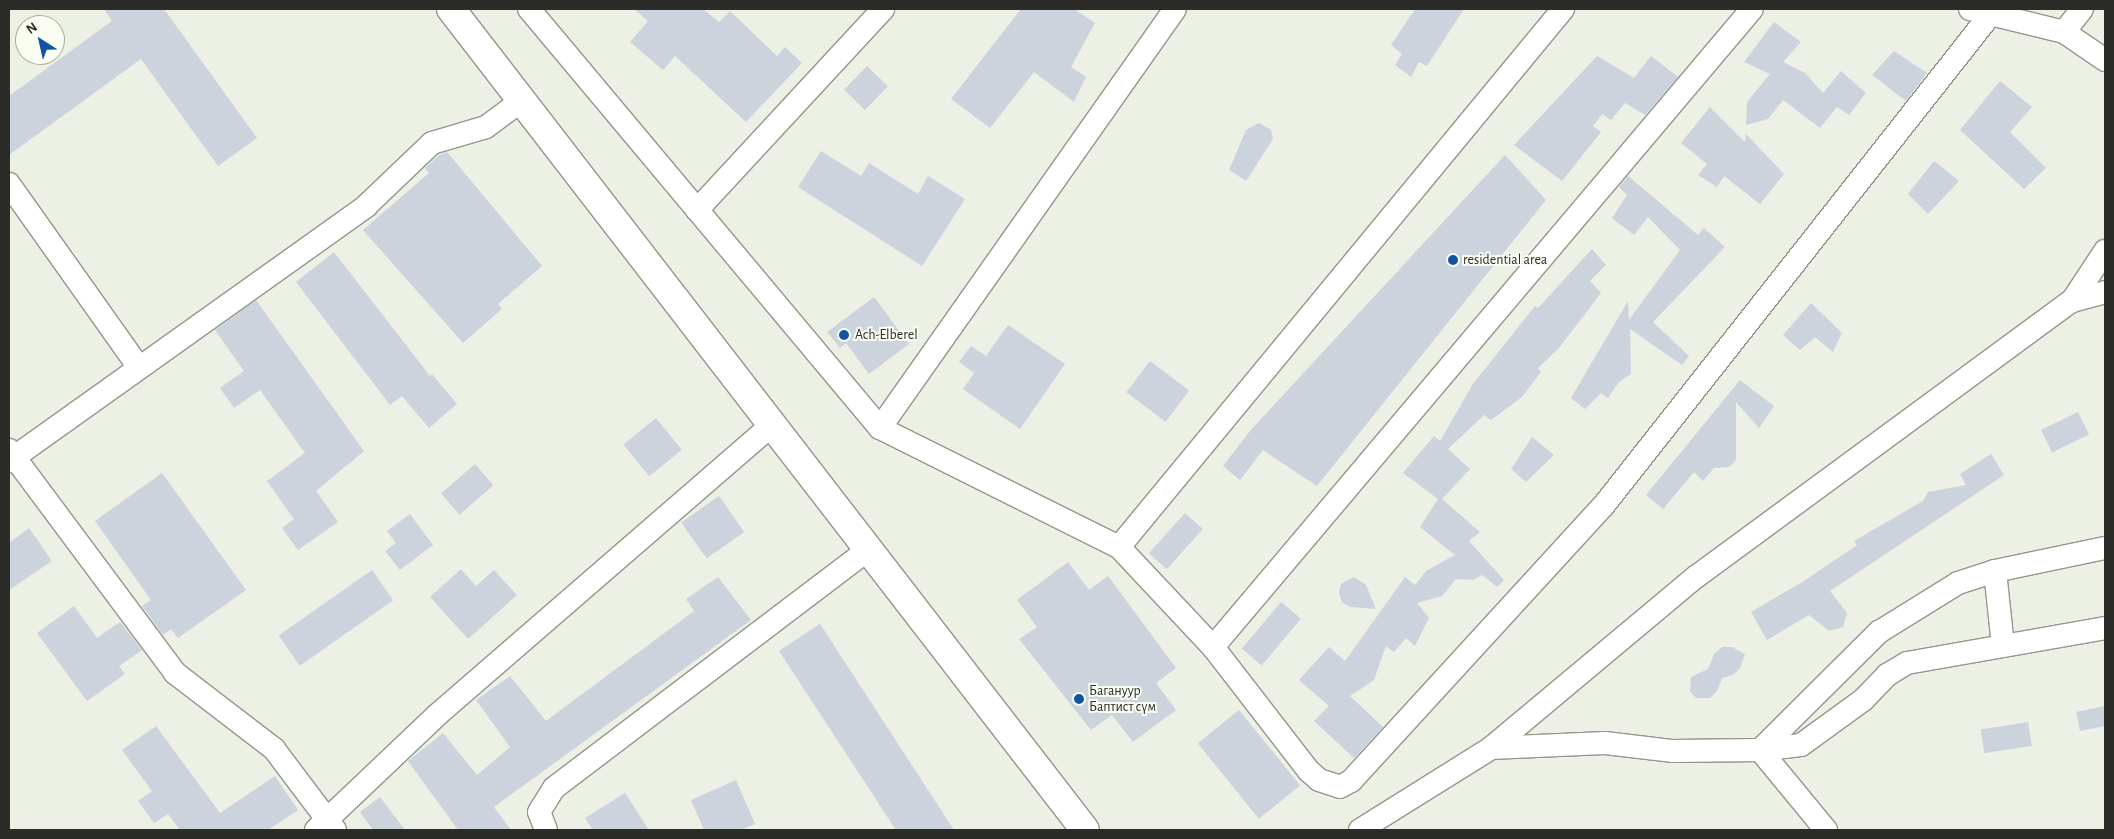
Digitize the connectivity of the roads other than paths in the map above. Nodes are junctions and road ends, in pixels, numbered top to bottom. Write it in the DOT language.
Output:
graph roads {
  1 [pos="451,9"];
  2 [pos="883,9"];
  3 [pos="1176,9"];
  4 [pos="1563,9"];
  5 [pos="1752,9"];
  6 [pos="2082,9"];
  7 [pos="1980,12"];
  8 [pos="539,13"];
  9 [pos="2064,32"];
  10 [pos="2105,60"];
  11 [pos="521,101"];
  12 [pos="9,184"];
  13 [pos="697,210"];
  14 [pos="2105,251"];
  15 [pos="2105,292"];
  16 [pos="2072,301"];
  17 [pos="138,366"];
  18 [pos="773,424"];
  19 [pos="880,428"];
  20 [pos="11,456"];
  21 [pos="1119,547"];
  22 [pos="2105,548"];
  23 [pos="869,549"];
  24 [pos="1995,571"];
  25 [pos="2105,628"];
  26 [pos="2003,646"];
  27 [pos="1213,647"];
  28 [pos="1491,748"];
  29 [pos="1760,750"];
  30 [pos="327,827"];
  31 [pos="546,830"];
  32 [pos="1085,830"];
  33 [pos="1360,830"];
  34 [pos="1826,830"];
  1 -- 11 [label="main road"];
  2 -- 13 [label="street"];
  3 -- 19 [label="street"];
  4 -- 21 [label="street"];
  5 -- 27 [label="street"];
  6 -- 9 [label="street"];
  7 -- 9 [label="street"];
  7 -- 27 [label="street"];
  8 -- 13 [label="street"];
  9 -- 10 [label="street"];
  11 -- 17 [label="street"];
  11 -- 18 [label="main road"];
  12 -- 17 [label="street"];
  13 -- 19 [label="street"];
  14 -- 16 [label="street"];
  15 -- 16 [label="street"];
  16 -- 28 [label="street"];
  17 -- 20 [label="street"];
  18 -- 23 [label="main road"];
  18 -- 30 [label="street"];
  19 -- 21 [label="street"];
  20 -- 30 [label="street"];
  21 -- 27 [label="street"];
  22 -- 24 [label="street"];
  23 -- 31 [label="street"];
  23 -- 32 [label="main road"];
  24 -- 26 [label="street"];
  24 -- 29 [label="street"];
  25 -- 26 [label="street"];
  26 -- 29 [label="street"];
  28 -- 29 [label="street"];
  28 -- 33 [label="street"];
  29 -- 34 [label="street"];
}
